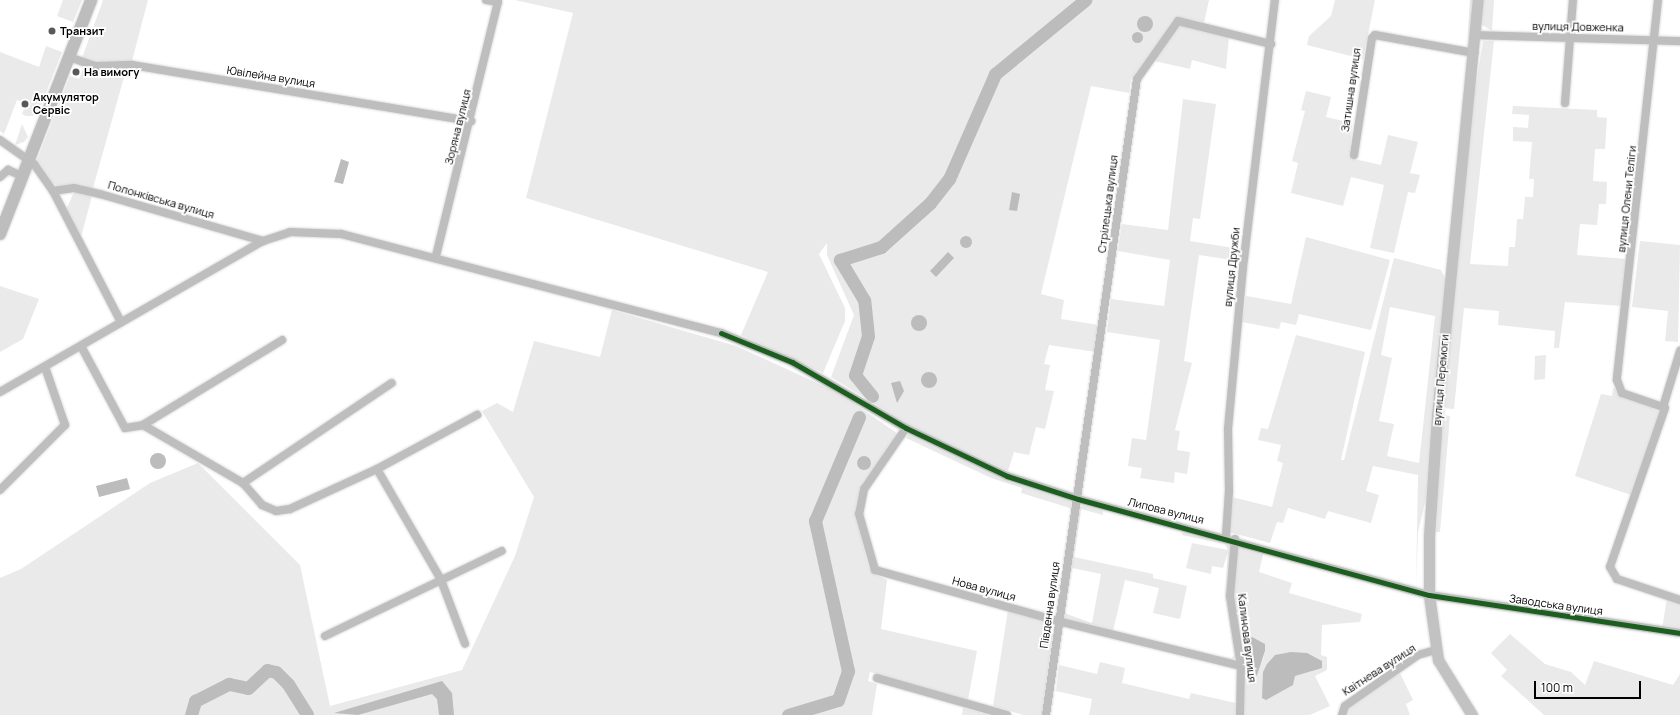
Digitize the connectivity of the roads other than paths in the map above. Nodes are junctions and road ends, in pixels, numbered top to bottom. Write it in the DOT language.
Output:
graph roads {
  1 [pos="91,0"];
  2 [pos="486,0"];
  3 [pos="1275,0"];
  4 [pos="1478,0"];
  5 [pos="1573,0"];
  6 [pos="1658,0"];
  7 [pos="1476,35"];
  8 [pos="1569,38"];
  9 [pos="1655,40"];
  10 [pos="1680,41"];
  11 [pos="1271,44"];
  12 [pos="1474,53"];
  13 [pos="68,57"];
  14 [pos="1565,103"];
  15 [pos="471,121"];
  16 [pos="0,140"];
  17 [pos="1354,155"];
  18 [pos="28,161"];
  19 [pos="0,176"];
  20 [pos="22,176"];
  21 [pos="53,192"];
  22 [pos="0,234"];
  23 [pos="263,241"];
  24 [pos="436,256"];
  25 [pos="121,322"];
  26 [pos="282,340"];
  27 [pos="82,346"];
  28 [pos="1679,356"];
  29 [pos="45,367"];
  30 [pos="392,383"];
  31 [pos="0,392"];
  32 [pos="1664,408"];
  33 [pos="478,415"];
  34 [pos="143,425"];
  35 [pos="906,428"];
  36 [pos="377,469"];
  37 [pos="243,483"];
  38 [pos="0,490"];
  39 [pos="1078,499"];
  40 [pos="1226,536"];
  41 [pos="1235,539"];
  42 [pos="502,551"];
  43 [pos="441,580"];
  44 [pos="1429,594"];
  45 [pos="1680,600"];
  46 [pos="1058,621"];
  47 [pos="1680,633"];
  48 [pos="325,636"];
  49 [pos="465,644"];
  50 [pos="1436,650"];
  51 [pos="1241,666"];
  52 [pos="877,678"];
  53 [pos="1007,715"];
  54 [pos="1046,715"];
  55 [pos="1240,715"];
  56 [pos="1342,715"];
  57 [pos="1472,715"];
  1 -- 13 [label="main road"];
  2 -- 15 [label="street, Зоряна вулиця"];
  3 -- 11 [label="street, вулиця Дружби"];
  4 -- 7 [label="main road, вулиця Перемоги"];
  5 -- 8 [label="street"];
  6 -- 9 [label="street, вулиця Олени Теліги"];
  7 -- 8 [label="street, вулиця Довженка"];
  7 -- 12 [label="main road, вулиця Перемоги"];
  8 -- 9 [label="street, вулиця Довженка"];
  8 -- 14 [label="street"];
  9 -- 10 [label="street, вулиця Довженка"];
  9 -- 32 [label="street, вулиця Олени Теліги"];
  11 -- 39 [label="street, Стрілецька вулиця"];
  11 -- 40 [label="street, вулиця Дружби"];
  12 -- 17 [label="street, Затишна вулиця"];
  12 -- 44 [label="main road, вулиця Перемоги"];
  13 -- 15 [label="street, Ювілейна вулиця"];
  13 -- 18 [label="main road"];
  15 -- 24 [label="street, Зоряна вулиця"];
  16 -- 18 [label="street"];
  18 -- 20 [label="main road"];
  18 -- 21 [label="street"];
  19 -- 20 [label="street"];
  20 -- 22 [label="main road"];
  21 -- 23 [label="street, Полонківська вулиця"];
  21 -- 25 [label="street"];
  23 -- 24 [label="street, Липова вулиця"];
  23 -- 25 [label="street, Липова вулиця"];
  24 -- 35 [label="street, Липова вулиця"];
  25 -- 27 [label="street, Липова вулиця"];
  26 -- 34 [label="street"];
  27 -- 29 [label="street, Липова вулиця"];
  27 -- 34 [label="street"];
  28 -- 32 [label="street"];
  29 -- 31 [label="street, Липова вулиця"];
  29 -- 38 [label="street"];
  30 -- 37 [label="street"];
  32 -- 45 [label="street"];
  33 -- 36 [label="street"];
  34 -- 37 [label="street"];
  35 -- 39 [label="street, Липова вулиця"];
  35 -- 46 [label="street, Нова вулиця"];
  36 -- 37 [label="street"];
  36 -- 43 [label="street"];
  39 -- 40 [label="street, Липова вулиця"];
  39 -- 46 [label="street, Південна вулиця"];
  40 -- 41 [label="street, Липова вулиця"];
  41 -- 44 [label="street, Липова вулиця"];
  41 -- 51 [label="street, Калинова вулиця"];
  42 -- 43 [label="street"];
  43 -- 48 [label="street"];
  43 -- 49 [label="street"];
  44 -- 47 [label="street, Заводська вулиця"];
  44 -- 50 [label="main road, вулиця Перемоги"];
  46 -- 51 [label="street, Нова вулиця"];
  46 -- 54 [label="street, Південна вулиця"];
  50 -- 56 [label="street, Квітнева вулиця"];
  50 -- 57 [label="main road, вулиця Перемоги"];
  51 -- 55 [label="street, Калинова вулиця"];
  52 -- 53 [label="street"];
}
